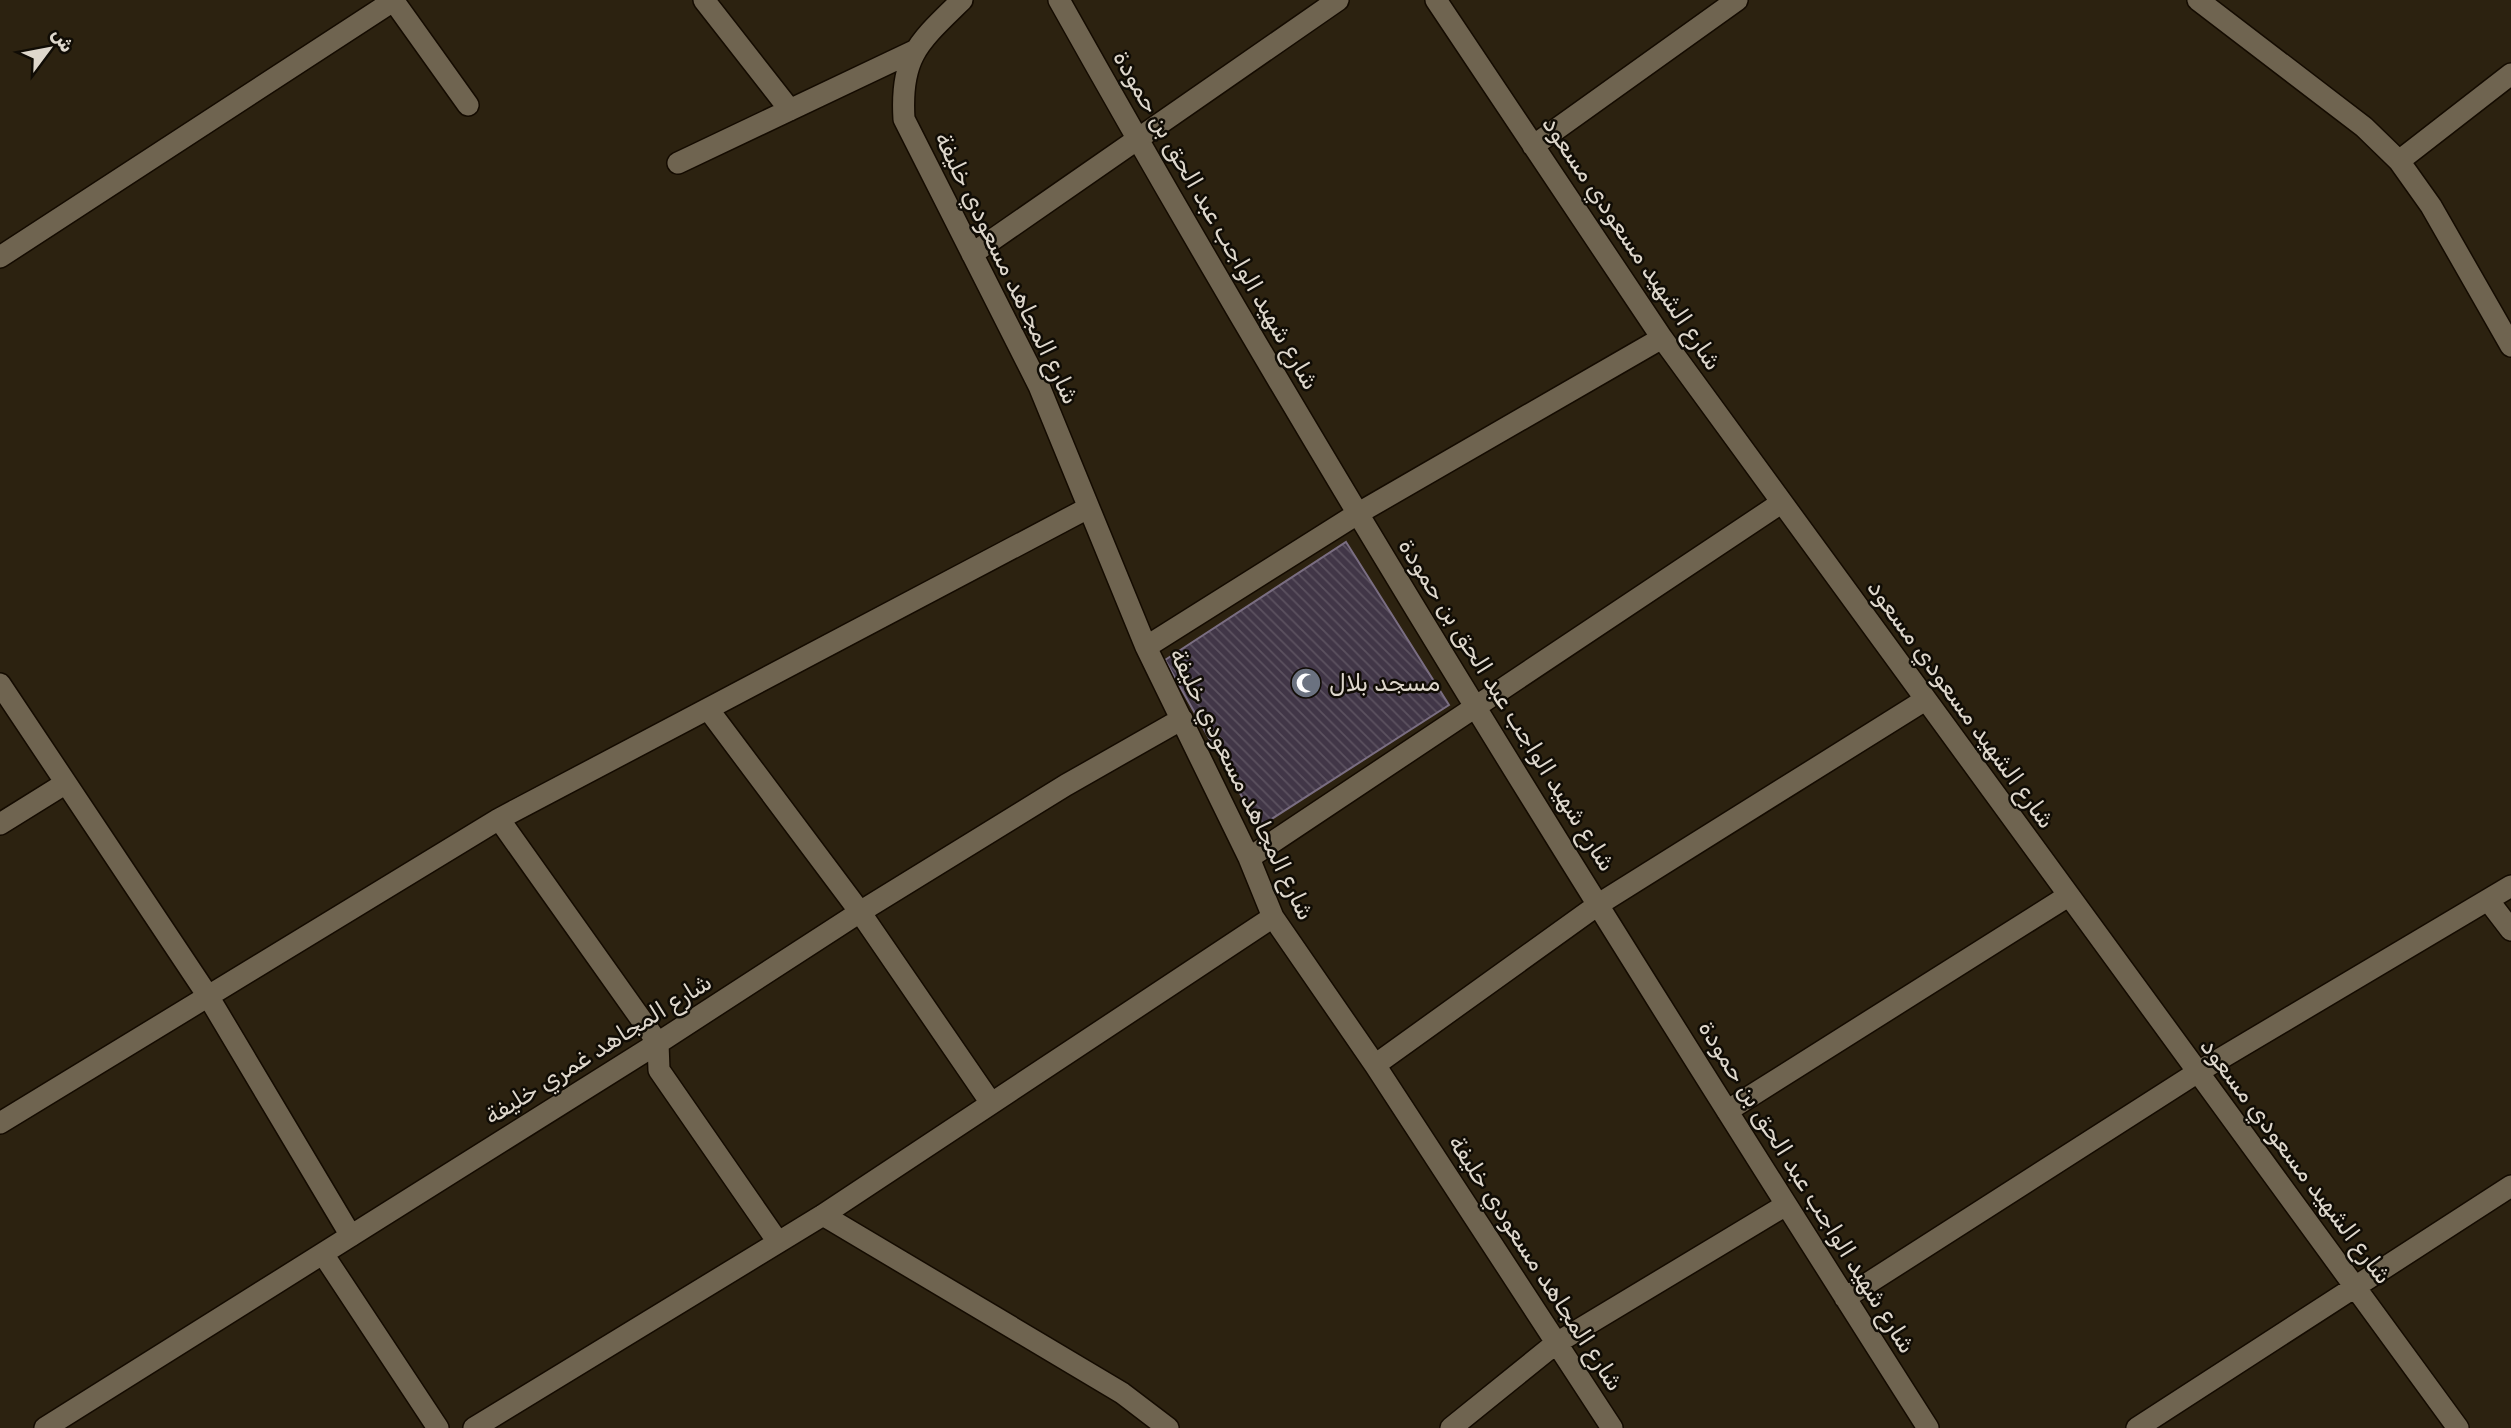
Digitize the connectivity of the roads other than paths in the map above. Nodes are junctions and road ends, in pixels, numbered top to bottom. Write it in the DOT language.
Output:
graph roads {
  1 [pos="704,0"];
  2 [pos="962,0"];
  3 [pos="1059,0"];
  4 [pos="1338,0"];
  5 [pos="1436,0"];
  6 [pos="1737,0"];
  7 [pos="2198,0"];
  8 [pos="393,1"];
  9 [pos="914,51"];
  10 [pos="2511,74"];
  11 [pos="468,106"];
  12 [pos="790,110"];
  13 [pos="1137,139"];
  14 [pos="1533,146"];
  15 [pos="2399,161"];
  16 [pos="678,163"];
  17 [pos="972,254"];
  18 [pos="0,257"];
  19 [pos="1662,338"];
  20 [pos="2511,346"];
  21 [pos="1781,503"];
  22 [pos="1088,508"];
  23 [pos="1357,513"];
  24 [pos="1146,648"];
  25 [pos="0,684"];
  26 [pos="1925,700"];
  27 [pos="1476,704"];
  28 [pos="708,709"];
  29 [pos="1182,719"];
  30 [pos="66,783"];
  31 [pos="499,819"];
  32 [pos="0,824"];
  33 [pos="1249,858"];
  34 [pos="2511,886"];
  35 [pos="2068,896"];
  36 [pos="2488,900"];
  37 [pos="1599,904"];
  38 [pos="860,912"];
  39 [pos="1273,917"];
  40 [pos="2511,930"];
  41 [pos="208,996"];
  42 [pos="658,1044"];
  43 [pos="1375,1065"];
  44 [pos="2198,1072"];
  45 [pos="991,1103"];
  46 [pos="1727,1111"];
  47 [pos="0,1124"];
  48 [pos="2511,1186"];
  49 [pos="1786,1205"];
  50 [pos="823,1214"];
  51 [pos="351,1236"];
  52 [pos="778,1241"];
  53 [pos="323,1254"];
  54 [pos="2356,1285"];
  55 [pos="1845,1298"];
  56 [pos="1555,1344"];
  57 [pos="45,1428"];
  58 [pos="438,1428"];
  59 [pos="474,1428"];
  60 [pos="1168,1428"];
  61 [pos="1451,1428"];
  62 [pos="1612,1428"];
  63 [pos="1928,1428"];
  64 [pos="2137,1428"];
  65 [pos="2458,1428"];
  1 -- 12 [label="street"];
  2 -- 9 [label="street"];
  3 -- 13 [label="street, شارع شهيد الواجب عبد الحق بن حمودة"];
  4 -- 13 [label="street"];
  5 -- 14 [label="street, شارع الشهيد مسعودي مسعود"];
  6 -- 14 [label="street"];
  7 -- 15 [label="street"];
  8 -- 11 [label="street"];
  8 -- 18 [label="street"];
  9 -- 12 [label="street"];
  9 -- 17 [label="street, شارع المجاهد مسعودي خليفة"];
  10 -- 15 [label="street"];
  12 -- 16 [label="street"];
  13 -- 17 [label="street"];
  13 -- 23 [label="street, شارع شهيد الواجب عبد الحق بن حمودة"];
  14 -- 19 [label="street, شارع الشهيد مسعودي مسعود"];
  15 -- 20 [label="street"];
  17 -- 22 [label="street, شارع المجاهد مسعودي خليفة"];
  19 -- 21 [label="street, شارع الشهيد مسعودي مسعود"];
  19 -- 23 [label="street"];
  21 -- 26 [label="street, شارع الشهيد مسعودي مسعود"];
  21 -- 27 [label="street"];
  22 -- 24 [label="street, شارع المجاهد مسعودي خليفة"];
  22 -- 28 [label="street"];
  23 -- 24 [label="street"];
  23 -- 27 [label="street, شارع شهيد الواجب عبد الحق بن حمودة"];
  24 -- 29 [label="street, شارع المجاهد مسعودي خليفة"];
  25 -- 30 [label="street"];
  26 -- 35 [label="street, شارع الشهيد مسعودي مسعود"];
  26 -- 37 [label="street"];
  27 -- 33 [label="street"];
  27 -- 37 [label="street, شارع شهيد الواجب عبد الحق بن حمودة"];
  28 -- 31 [label="street"];
  28 -- 38 [label="street"];
  29 -- 33 [label="street, شارع المجاهد مسعودي خليفة"];
  29 -- 38 [label="street, شارع المجاهد غمري خليفة"];
  30 -- 32 [label="street"];
  30 -- 41 [label="street"];
  31 -- 41 [label="street"];
  31 -- 42 [label="street"];
  33 -- 39 [label="street, شارع المجاهد مسعودي خليفة"];
  34 -- 36 [label="street"];
  35 -- 44 [label="street, شارع الشهيد مسعودي مسعود"];
  35 -- 46 [label="street"];
  36 -- 40 [label="street"];
  36 -- 44 [label="street"];
  37 -- 43 [label="street"];
  37 -- 46 [label="street, شارع شهيد الواجب عبد الحق بن حمودة"];
  38 -- 42 [label="street, شارع المجاهد غمري خليفة"];
  38 -- 45 [label="street"];
  39 -- 43 [label="street, شارع المجاهد مسعودي خليفة"];
  39 -- 45 [label="street"];
  41 -- 47 [label="street"];
  41 -- 51 [label="street"];
  42 -- 51 [label="street, شارع المجاهد غمري خليفة"];
  42 -- 52 [label="street"];
  43 -- 56 [label="street, شارع المجاهد مسعودي خليفة"];
  44 -- 54 [label="street, شارع الشهيد مسعودي مسعود"];
  44 -- 55 [label="street"];
  45 -- 50 [label="street"];
  46 -- 49 [label="street, شارع شهيد الواجب عبد الحق بن حمودة"];
  48 -- 54 [label="street"];
  49 -- 55 [label="street, شارع شهيد الواجب عبد الحق بن حمودة"];
  49 -- 56 [label="street"];
  50 -- 52 [label="street"];
  50 -- 60 [label="street"];
  51 -- 53 [label="street, شارع المجاهد غمري خليفة"];
  52 -- 59 [label="street"];
  53 -- 57 [label="street, شارع المجاهد غمري خليفة"];
  53 -- 58 [label="street"];
  54 -- 64 [label="street"];
  54 -- 65 [label="street, شارع الشهيد مسعودي مسعود"];
  55 -- 63 [label="street, شارع شهيد الواجب عبد الحق بن حمودة"];
  56 -- 61 [label="street"];
  56 -- 62 [label="street, شارع المجاهد مسعودي خليفة"];
}
